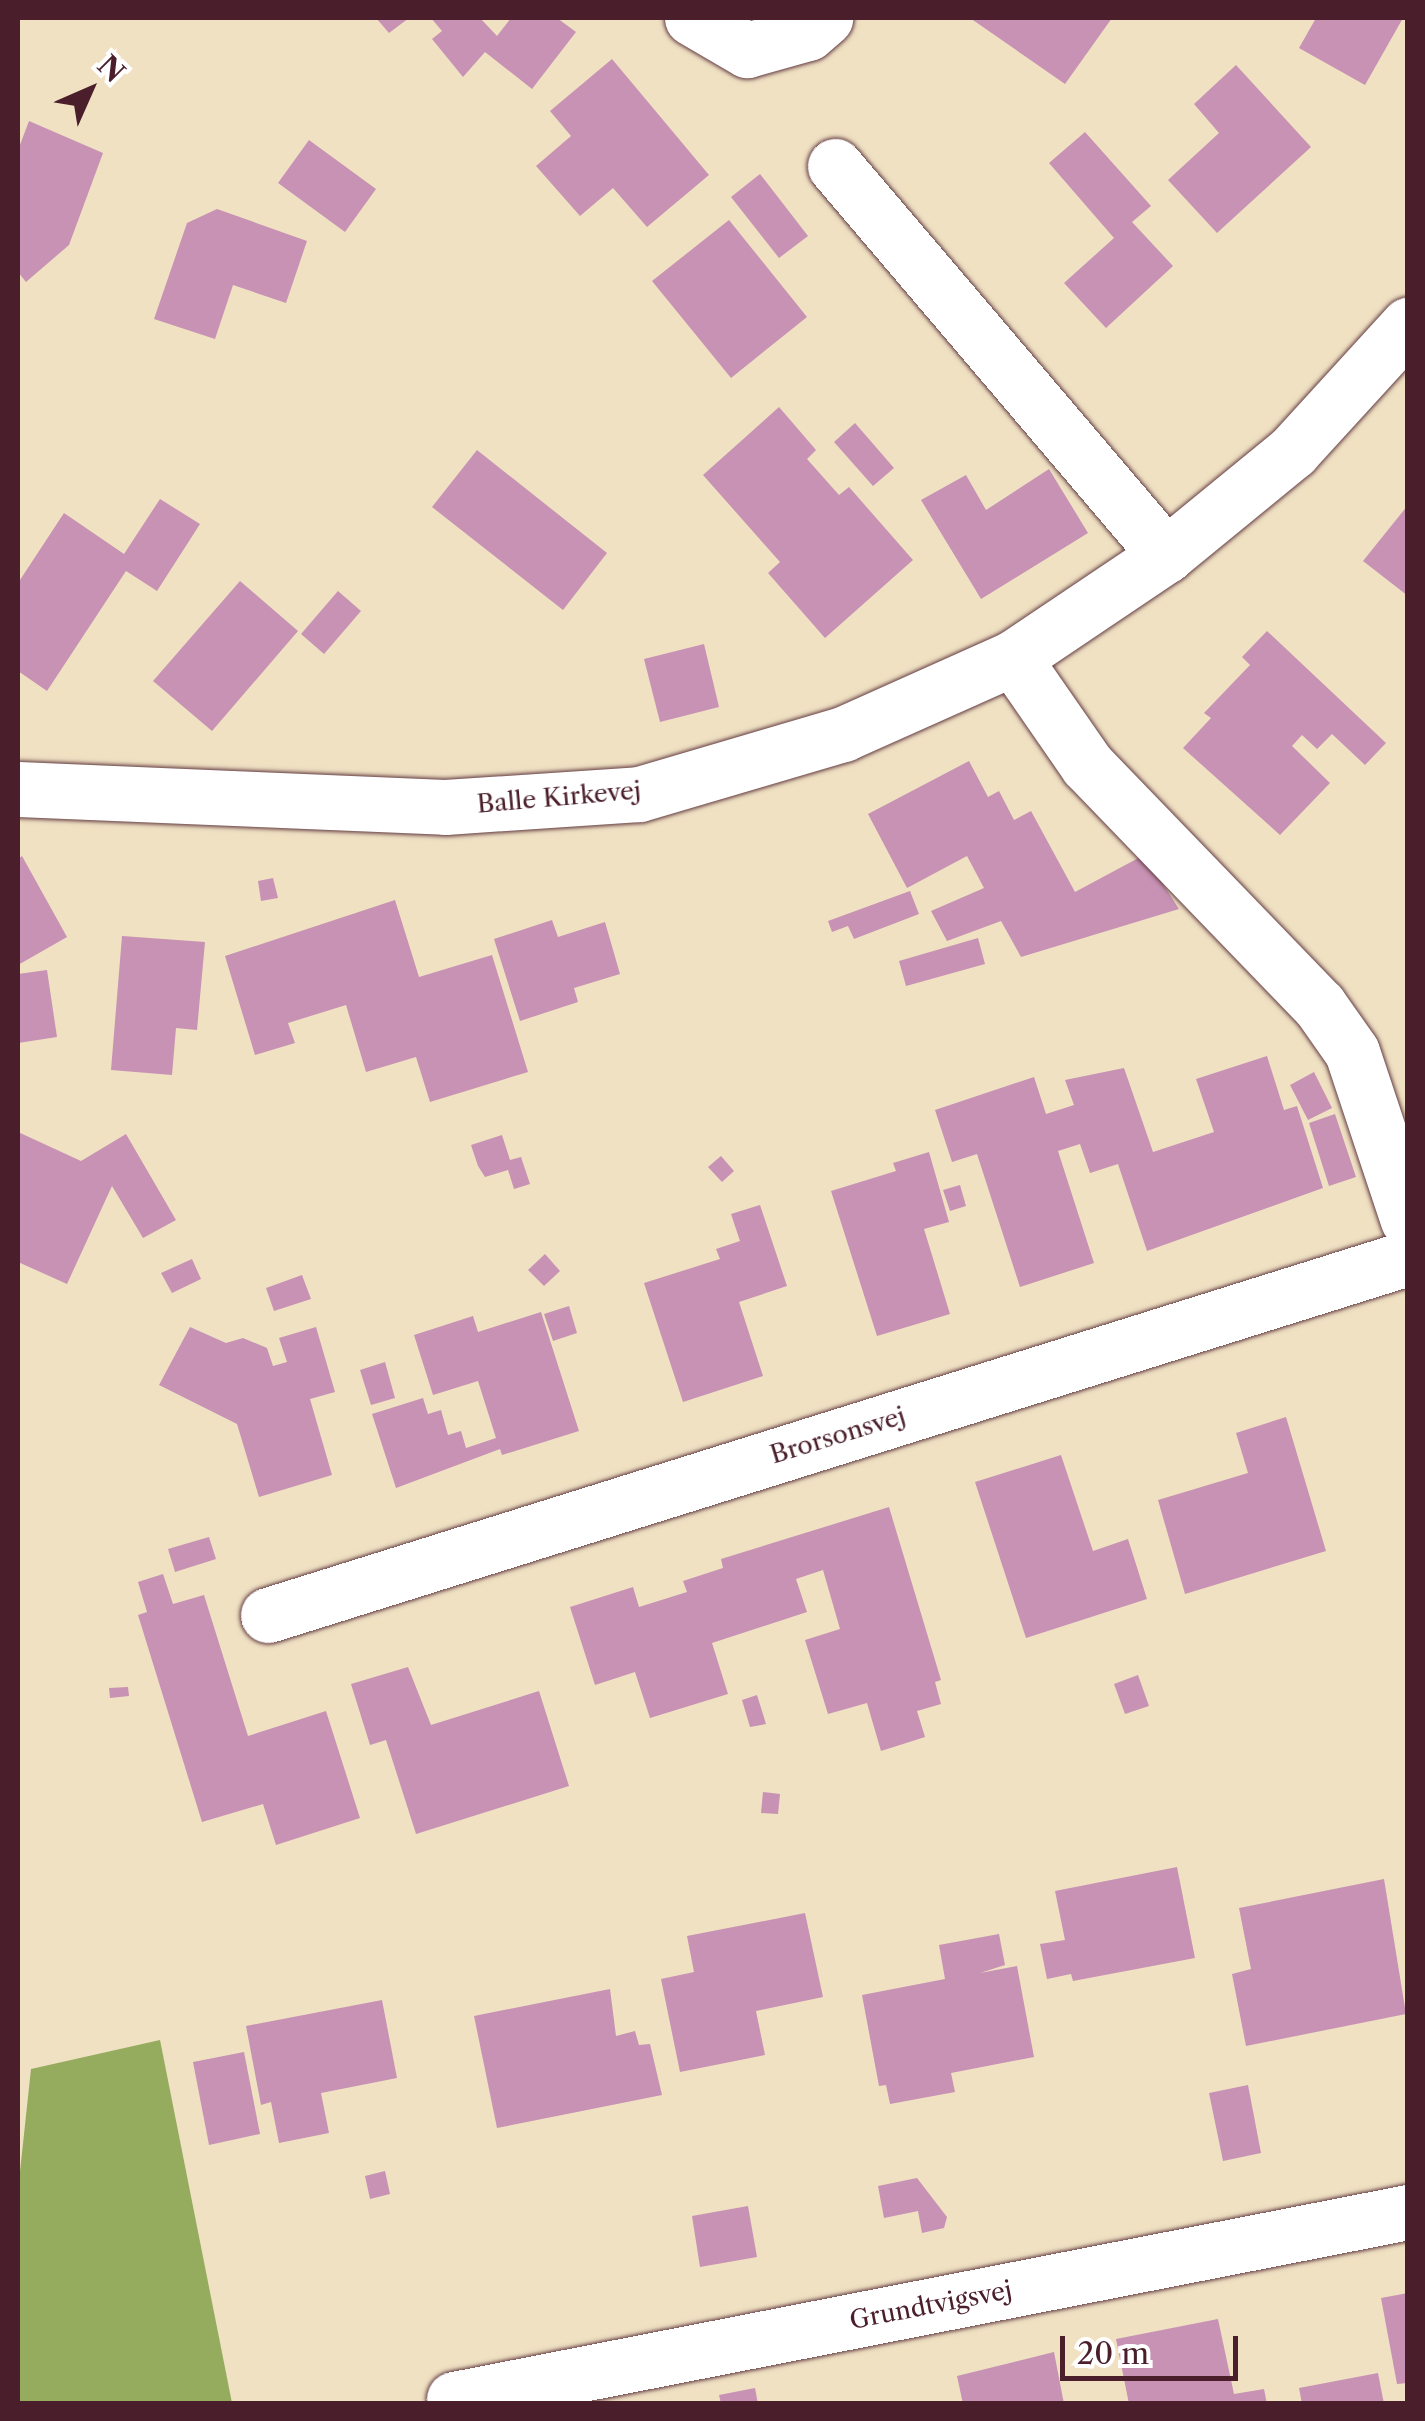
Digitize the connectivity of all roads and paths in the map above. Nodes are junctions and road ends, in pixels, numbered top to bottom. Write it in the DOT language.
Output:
graph roads {
  1 [pos="692,18"];
  2 [pos="825,18"];
  3 [pos="834,166"];
  4 [pos="1408,326"];
  5 [pos="1166,555"];
  6 [pos="1013,658"];
  7 [pos="18,789"];
  8 [pos="1408,1220"];
  9 [pos="1408,1258"];
  10 [pos="268,1615"];
  11 [pos="1408,2212"];
  12 [pos="454,2400"];
  1 -- 2 [label="street"];
  3 -- 5 [label="street"];
  4 -- 5 [label="street, Balle Kirkevej"];
  5 -- 6 [label="street, Balle Kirkevej"];
  6 -- 7 [label="street, Balle Kirkevej"];
  6 -- 8 [label="street"];
  9 -- 10 [label="street, Brorsonsvej"];
  11 -- 12 [label="street, Grundtvigsvej"];
}
